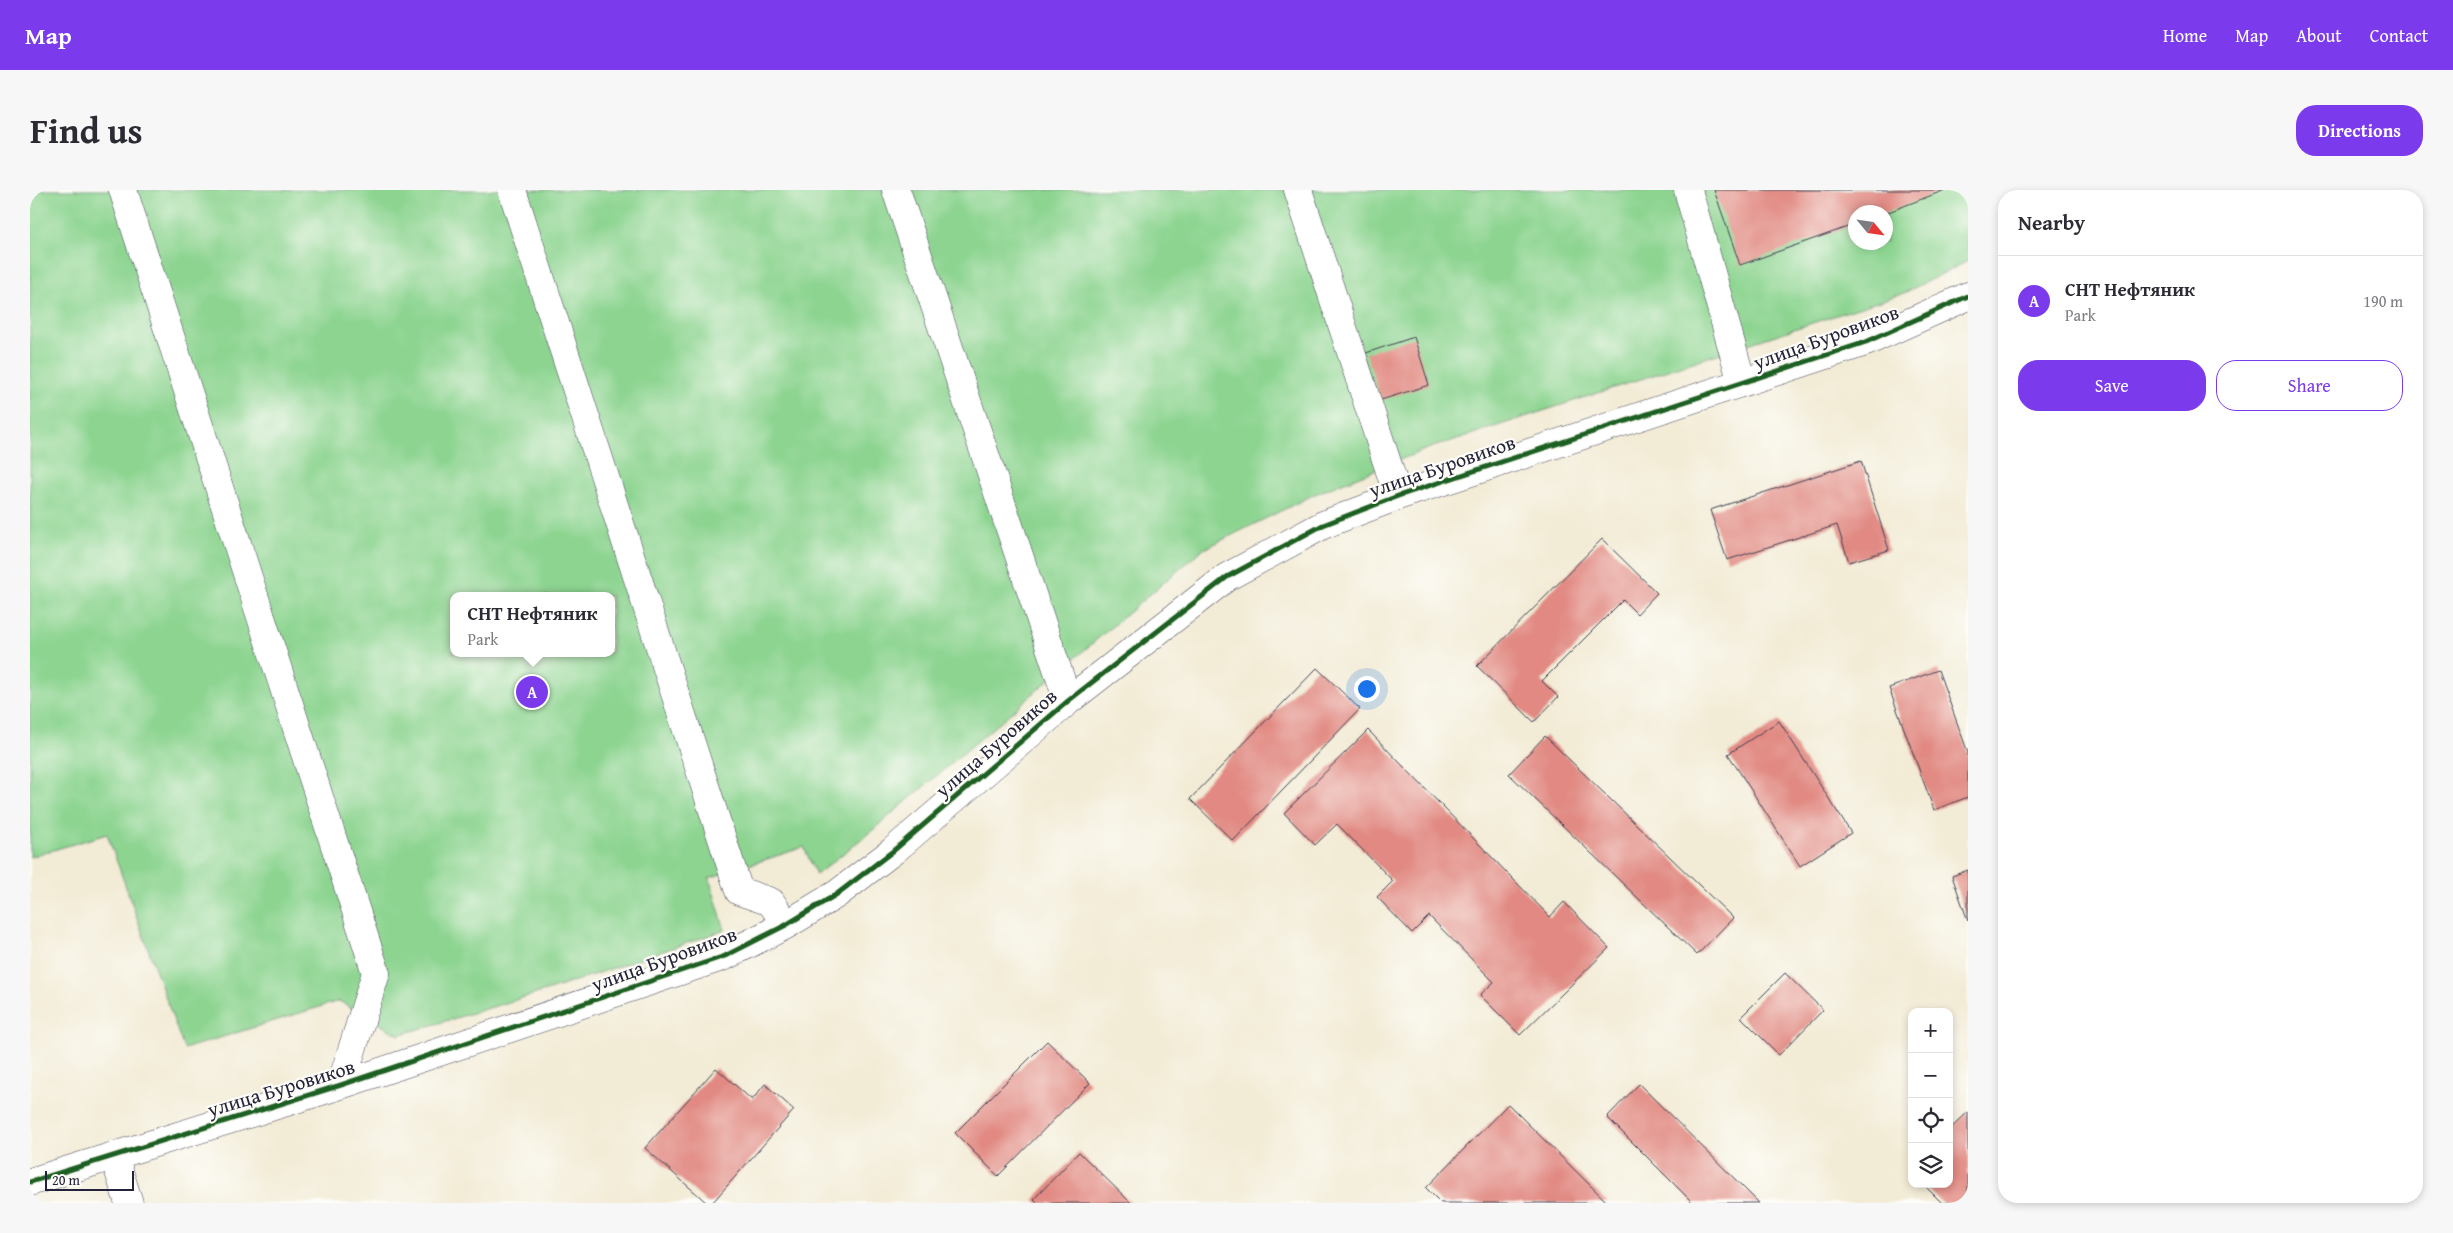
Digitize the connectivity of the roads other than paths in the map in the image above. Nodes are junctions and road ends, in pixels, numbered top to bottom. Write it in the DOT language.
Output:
graph roads {
  1 [pos="123,190"];
  2 [pos="512,190"];
  3 [pos="896,190"];
  4 [pos="1298,190"];
  5 [pos="1688,190"];
  6 [pos="1968,296"];
  7 [pos="1742,382"];
  8 [pos="1398,496"];
  9 [pos="1068,701"];
  10 [pos="786,925"];
  11 [pos="341,1085"];
  12 [pos="114,1156"];
  13 [pos="30,1182"];
  14 [pos="130,1203"];
  1 -- 11 [label="street"];
  2 -- 10 [label="street"];
  3 -- 9 [label="street"];
  4 -- 8 [label="street"];
  5 -- 7 [label="street"];
  6 -- 7 [label="street, улица Буровиков"];
  7 -- 8 [label="street, улица Буровиков"];
  8 -- 9 [label="street, улица Буровиков"];
  9 -- 10 [label="street, улица Буровиков"];
  10 -- 11 [label="street, улица Буровиков"];
  11 -- 12 [label="street, улица Буровиков"];
  12 -- 13 [label="street, улица Буровиков"];
  12 -- 14 [label="street"];
}
